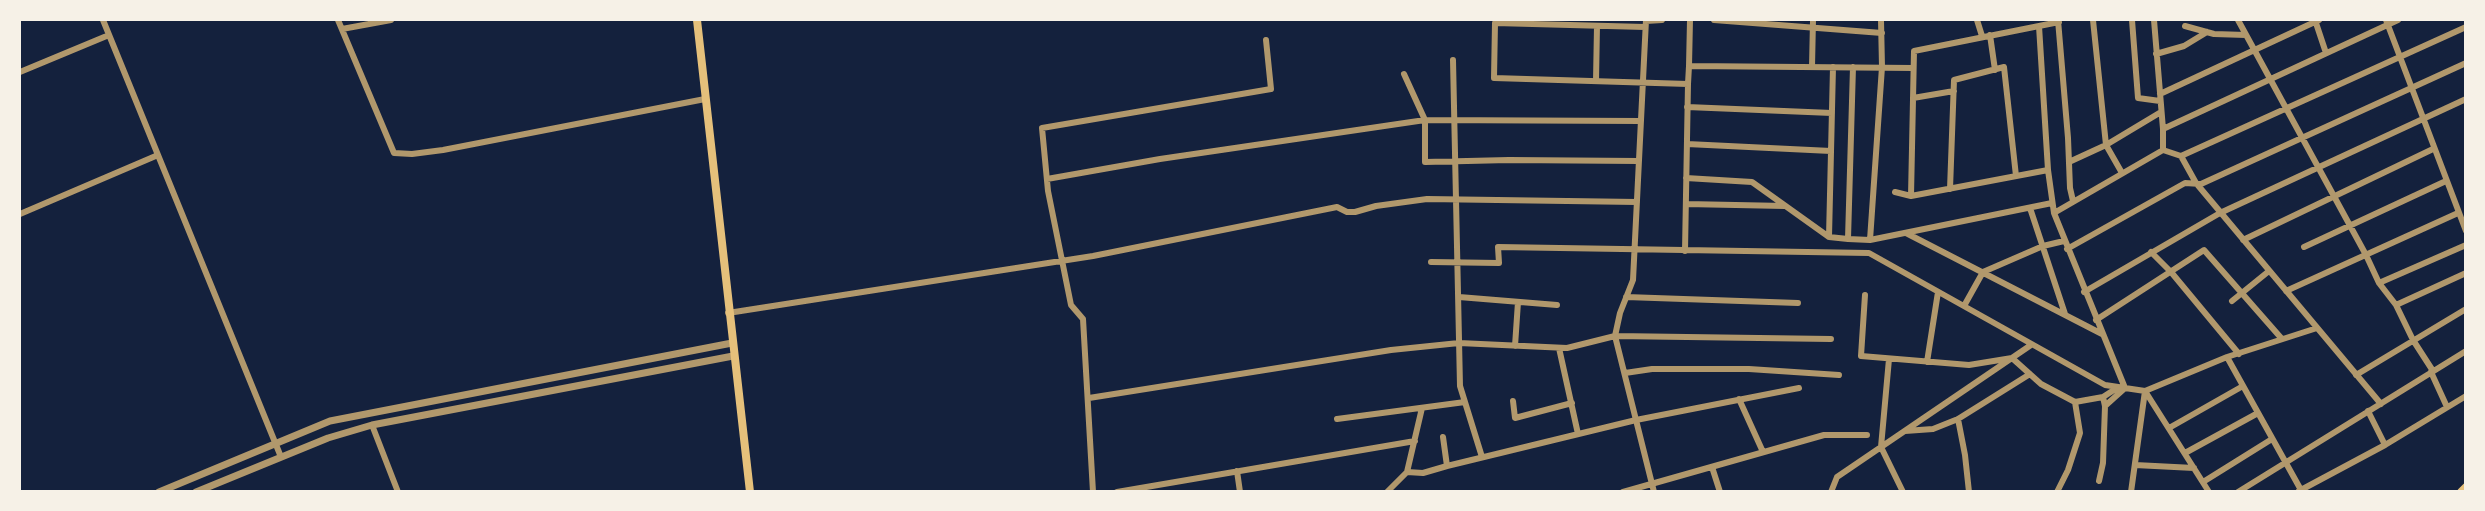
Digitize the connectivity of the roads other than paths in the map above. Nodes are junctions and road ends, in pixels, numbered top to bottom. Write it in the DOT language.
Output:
graph roads {
  1 [pos="103,20"];
  2 [pos="338,20"];
  3 [pos="391,20"];
  4 [pos="697,20"];
  5 [pos="1662,20"];
  6 [pos="1690,20"];
  7 [pos="1714,20"];
  8 [pos="1813,20"];
  9 [pos="1881,20"];
  10 [pos="1977,20"];
  11 [pos="2093,20"];
  12 [pos="2132,20"];
  13 [pos="2154,20"];
  14 [pos="2238,20"];
  15 [pos="2316,20"];
  16 [pos="2398,20"];
  17 [pos="2059,21"];
  18 [pos="1646,22"];
  19 [pos="2387,22"];
  20 [pos="1597,26"];
  21 [pos="2039,26"];
  22 [pos="2185,26"];
  23 [pos="2466,27"];
  24 [pos="1814,28"];
  25 [pos="342,29"];
  26 [pos="2207,32"];
  27 [pos="1882,33"];
  28 [pos="109,34"];
  29 [pos="1990,35"];
  30 [pos="2246,35"];
  31 [pos="1982,36"];
  32 [pos="1266,40"];
  33 [pos="2254,51"];
  34 [pos="2326,53"];
  35 [pos="2157,54"];
  36 [pos="2399,57"];
  37 [pos="1454,60"];
  38 [pos="2466,63"];
  39 [pos="1689,66"];
  40 [pos="1812,67"];
  41 [pos="1833,67"];
  42 [pos="1853,67"];
  43 [pos="1882,67"];
  44 [pos="1913,68"];
  45 [pos="1995,70"];
  46 [pos="20,72"];
  47 [pos="1404,74"];
  48 [pos="2268,79"];
  49 [pos="1596,81"];
  50 [pos="1642,83"];
  51 [pos="1688,84"];
  52 [pos="2411,88"];
  53 [pos="1954,91"];
  54 [pos="1913,98"];
  55 [pos="2160,98"];
  56 [pos="705,99"];
  57 [pos="2466,99"];
  58 [pos="1687,107"];
  59 [pos="2284,109"];
  60 [pos="1832,112"];
  61 [pos="2161,112"];
  62 [pos="2421,118"];
  63 [pos="1425,120"];
  64 [pos="1455,120"];
  65 [pos="1641,121"];
  66 [pos="2163,129"];
  67 [pos="2301,138"];
  68 [pos="1687,144"];
  69 [pos="2106,145"];
  70 [pos="2433,149"];
  71 [pos="2163,150"];
  72 [pos="1831,151"];
  73 [pos="158,155"];
  74 [pos="2181,156"];
  75 [pos="1456,161"];
  76 [pos="1639,161"];
  77 [pos="2069,162"];
  78 [pos="2318,168"];
  79 [pos="2048,170"];
  80 [pos="2122,173"];
  81 [pos="2016,176"];
  82 [pos="1686,178"];
  83 [pos="1047,179"];
  84 [pos="2446,181"];
  85 [pos="2196,183"];
  86 [pos="1950,189"];
  87 [pos="1895,192"];
  88 [pos="1911,196"];
  89 [pos="2333,197"];
  90 [pos="1457,199"];
  91 [pos="2073,201"];
  92 [pos="1637,202"];
  93 [pos="2052,203"];
  94 [pos="1686,204"];
  95 [pos="1785,206"];
  96 [pos="2030,208"];
  97 [pos="2054,213"];
  98 [pos="2220,213"];
  99 [pos="2458,213"];
  100 [pos="20,214"];
  101 [pos="2349,226"];
  102 [pos="2466,231"];
  103 [pos="1905,233"];
  104 [pos="1829,237"];
  105 [pos="1848,238"];
  106 [pos="1870,240"];
  107 [pos="2243,240"];
  108 [pos="2064,241"];
  109 [pos="2466,244"];
  110 [pos="2043,246"];
  111 [pos="2304,247"];
  112 [pos="2067,249"];
  113 [pos="1634,250"];
  114 [pos="1685,251"];
  115 [pos="2151,252"];
  116 [pos="2366,255"];
  117 [pos="1062,261"];
  118 [pos="1431,262"];
  119 [pos="1459,263"];
  120 [pos="2268,271"];
  121 [pos="2171,272"];
  122 [pos="1983,273"];
  123 [pos="2466,273"];
  124 [pos="2379,283"];
  125 [pos="2286,291"];
  126 [pos="1938,292"];
  127 [pos="2084,292"];
  128 [pos="2241,293"];
  129 [pos="1865,295"];
  130 [pos="1459,297"];
  131 [pos="1626,297"];
  132 [pos="2232,301"];
  133 [pos="1518,302"];
  134 [pos="1798,303"];
  135 [pos="1557,304"];
  136 [pos="2396,305"];
  137 [pos="1964,306"];
  138 [pos="2466,309"];
  139 [pos="728,313"];
  140 [pos="2065,314"];
  141 [pos="2096,320"];
  142 [pos="2316,328"];
  143 [pos="2103,335"];
  144 [pos="1616,336"];
  145 [pos="1831,339"];
  146 [pos="2282,339"];
  147 [pos="2413,340"];
  148 [pos="732,342"];
  149 [pos="1459,342"];
  150 [pos="2031,345"];
  151 [pos="1515,346"];
  152 [pos="1559,348"];
  153 [pos="2466,351"];
  154 [pos="2239,354"];
  155 [pos="733,356"];
  156 [pos="2227,357"];
  157 [pos="1889,358"];
  158 [pos="2012,358"];
  159 [pos="1927,362"];
  160 [pos="2433,371"];
  161 [pos="1624,373"];
  162 [pos="2030,374"];
  163 [pos="1839,375"];
  164 [pos="2356,375"];
  165 [pos="2243,386"];
  166 [pos="1799,388"];
  167 [pos="2121,388"];
  168 [pos="2145,391"];
  169 [pos="2466,396"];
  170 [pos="2103,397"];
  171 [pos="1089,398"];
  172 [pos="1739,399"];
  173 [pos="1513,401"];
  174 [pos="1465,402"];
  175 [pos="2075,402"];
  176 [pos="1572,403"];
  177 [pos="2380,404"];
  178 [pos="2105,406"];
  179 [pos="2447,407"];
  180 [pos="1422,408"];
  181 [pos="2368,411"];
  182 [pos="2258,413"];
  183 [pos="1337,419"];
  184 [pos="1958,419"];
  185 [pos="1636,420"];
  186 [pos="372,425"];
  187 [pos="2169,428"];
  188 [pos="1905,431"];
  189 [pos="1578,434"];
  190 [pos="1867,435"];
  191 [pos="1443,437"];
  192 [pos="2272,439"];
  193 [pos="1415,441"];
  194 [pos="275,443"];
  195 [pos="2385,445"];
  196 [pos="1881,447"];
  197 [pos="1763,452"];
  198 [pos="2185,453"];
  199 [pos="281,457"];
  200 [pos="1482,458"];
  201 [pos="2285,462"];
  202 [pos="2135,465"];
  203 [pos="1447,466"];
  204 [pos="1712,467"];
  205 [pos="2194,468"];
  206 [pos="1238,471"];
  207 [pos="1407,472"];
  208 [pos="2099,481"];
  209 [pos="2203,482"];
  210 [pos="2466,487"];
  211 [pos="1653,488"];
  212 [pos="2299,491"];
  213 [pos="159,492"];
  214 [pos="196,492"];
  215 [pos="398,492"];
  216 [pos="750,492"];
  217 [pos="1093,492"];
  218 [pos="1117,492"];
  219 [pos="1240,492"];
  220 [pos="1387,492"];
  221 [pos="1623,492"];
  222 [pos="1720,492"];
  223 [pos="1831,492"];
  224 [pos="1903,492"];
  225 [pos="1969,492"];
  226 [pos="2057,492"];
  227 [pos="2131,492"];
  228 [pos="2209,492"];
  229 [pos="2238,492"];
  230 [pos="2461,492"];
  1 -- 28 [label="street"];
  2 -- 25 [label="street"];
  3 -- 25 [label="street"];
  4 -- 56 [label="main road"];
  5 -- 18 [label="street"];
  6 -- 39 [label="street"];
  7 -- 24 [label="street"];
  8 -- 24 [label="street"];
  9 -- 27 [label="street"];
  10 -- 31 [label="street"];
  11 -- 69 [label="street"];
  12 -- 55 [label="street"];
  13 -- 35 [label="street"];
  14 -- 30 [label="street"];
  15 -- 33 [label="street"];
  15 -- 34 [label="street"];
  16 -- 19 [label="street"];
  17 -- 21 [label="street"];
  17 -- 77 [label="street"];
  18 -- 20 [label="street"];
  18 -- 50 [label="street"];
  19 -- 34 [label="street"];
  19 -- 36 [label="street"];
  20 -- 49 [label="street"];
  20 -- 49 [label="street"];
  21 -- 29 [label="street"];
  21 -- 79 [label="street"];
  22 -- 26 [label="street"];
  23 -- 36 [label="street"];
  24 -- 27 [label="street"];
  24 -- 40 [label="street"];
  25 -- 56 [label="street"];
  26 -- 30 [label="street"];
  26 -- 35 [label="street"];
  27 -- 43 [label="street"];
  28 -- 46 [label="street"];
  28 -- 73 [label="street"];
  29 -- 31 [label="street"];
  29 -- 45 [label="street"];
  30 -- 33 [label="street"];
  31 -- 44 [label="street"];
  32 -- 83 [label="street"];
  33 -- 48 [label="street"];
  33 -- 55 [label="street"];
  34 -- 48 [label="street"];
  35 -- 55 [label="street"];
  36 -- 52 [label="street"];
  36 -- 59 [label="street"];
  37 -- 64 [label="street"];
  38 -- 52 [label="street"];
  39 -- 40 [label="street"];
  39 -- 51 [label="street"];
  40 -- 41 [label="street"];
  41 -- 42 [label="street"];
  41 -- 60 [label="street"];
  42 -- 43 [label="street"];
  42 -- 105 [label="street"];
  43 -- 44 [label="street"];
  43 -- 106 [label="street"];
  44 -- 54 [label="street"];
  45 -- 53 [label="street"];
  45 -- 81 [label="street"];
  47 -- 63 [label="street"];
  48 -- 59 [label="street"];
  48 -- 66 [label="street"];
  49 -- 50 [label="street"];
  50 -- 51 [label="street"];
  50 -- 65 [label="street"];
  51 -- 58 [label="street"];
  52 -- 62 [label="street"];
  52 -- 67 [label="street"];
  53 -- 54 [label="street"];
  53 -- 86 [label="street"];
  54 -- 88 [label="street"];
  55 -- 61 [label="street"];
  56 -- 139 [label="main road"];
  57 -- 62 [label="street"];
  58 -- 60 [label="street"];
  58 -- 68 [label="street"];
  59 -- 67 [label="street"];
  59 -- 74 [label="street"];
  60 -- 72 [label="street"];
  61 -- 66 [label="street"];
  61 -- 69 [label="street"];
  62 -- 70 [label="street"];
  62 -- 78 [label="street"];
  63 -- 64 [label="street"];
  63 -- 75 [label="street"];
  63 -- 83 [label="street"];
  64 -- 65 [label="street"];
  64 -- 75 [label="street"];
  65 -- 76 [label="street"];
  66 -- 71 [label="street"];
  67 -- 78 [label="street"];
  67 -- 85 [label="street"];
  68 -- 72 [label="street"];
  68 -- 82 [label="street"];
  69 -- 77 [label="street"];
  69 -- 80 [label="street"];
  70 -- 84 [label="street"];
  70 -- 89 [label="street"];
  71 -- 74 [label="street"];
  71 -- 80 [label="street"];
  72 -- 104 [label="street"];
  73 -- 100 [label="street"];
  73 -- 194 [label="street"];
  74 -- 85 [label="street"];
  75 -- 76 [label="street"];
  75 -- 90 [label="street"];
  76 -- 92 [label="street"];
  77 -- 91 [label="street"];
  78 -- 89 [label="street"];
  78 -- 98 [label="street"];
  79 -- 81 [label="street"];
  79 -- 93 [label="street"];
  80 -- 91 [label="street"];
  81 -- 86 [label="street"];
  82 -- 94 [label="street"];
  82 -- 95 [label="street"];
  83 -- 117 [label="street"];
  84 -- 99 [label="street"];
  84 -- 101 [label="street"];
  85 -- 98 [label="street"];
  85 -- 112 [label="street"];
  86 -- 88 [label="street"];
  87 -- 88 [label="street"];
  89 -- 101 [label="street"];
  89 -- 107 [label="street"];
  90 -- 92 [label="street"];
  90 -- 117 [label="street"];
  90 -- 119 [label="street"];
  91 -- 97 [label="street"];
  92 -- 113 [label="street"];
  93 -- 96 [label="street"];
  93 -- 97 [label="street"];
  94 -- 95 [label="street"];
  94 -- 114 [label="street"];
  95 -- 104 [label="street"];
  96 -- 103 [label="street"];
  96 -- 110 [label="street"];
  97 -- 108 [label="street"];
  98 -- 107 [label="street"];
  98 -- 115 [label="street"];
  99 -- 102 [label="street"];
  99 -- 116 [label="street"];
  101 -- 111 [label="street"];
  101 -- 116 [label="street"];
  103 -- 106 [label="street"];
  103 -- 122 [label="street"];
  104 -- 105 [label="street"];
  105 -- 106 [label="street"];
  107 -- 120 [label="street"];
  108 -- 110 [label="street"];
  108 -- 112 [label="street"];
  109 -- 124 [label="street"];
  110 -- 122 [label="street"];
  110 -- 140 [label="street"];
  112 -- 127 [label="street"];
  113 -- 114 [label="street"];
  113 -- 119 [label="street"];
  113 -- 131 [label="street"];
  114 -- 126 [label="street"];
  115 -- 121 [label="street"];
  115 -- 127 [label="street"];
  116 -- 124 [label="street"];
  116 -- 125 [label="street"];
  117 -- 139 [label="street"];
  117 -- 171 [label="street"];
  118 -- 119 [label="street"];
  119 -- 130 [label="street"];
  120 -- 125 [label="street"];
  120 -- 128 [label="street"];
  121 -- 128 [label="street"];
  121 -- 141 [label="street"];
  121 -- 154 [label="street"];
  122 -- 137 [label="street"];
  122 -- 140 [label="street"];
  123 -- 136 [label="street"];
  124 -- 136 [label="street"];
  125 -- 142 [label="street"];
  126 -- 137 [label="street"];
  126 -- 159 [label="street"];
  127 -- 141 [label="street"];
  128 -- 132 [label="street"];
  128 -- 146 [label="street"];
  129 -- 157 [label="street"];
  130 -- 133 [label="street"];
  130 -- 149 [label="street"];
  131 -- 134 [label="street"];
  131 -- 144 [label="street"];
  133 -- 135 [label="street"];
  133 -- 151 [label="street"];
  136 -- 147 [label="street"];
  137 -- 150 [label="street"];
  138 -- 147 [label="street"];
  139 -- 148 [label="main road"];
  140 -- 143 [label="street"];
  141 -- 143 [label="street"];
  142 -- 146 [label="street"];
  142 -- 164 [label="street"];
  143 -- 167 [label="street"];
  144 -- 145 [label="street"];
  144 -- 152 [label="street"];
  144 -- 161 [label="street"];
  146 -- 154 [label="street"];
  147 -- 160 [label="street"];
  147 -- 164 [label="street"];
  148 -- 155 [label="main road"];
  148 -- 194 [label="street"];
  149 -- 151 [label="street"];
  149 -- 171 [label="street"];
  149 -- 174 [label="street"];
  150 -- 158 [label="street"];
  150 -- 167 [label="street"];
  151 -- 152 [label="street"];
  152 -- 176 [label="street"];
  153 -- 160 [label="street"];
  154 -- 156 [label="street"];
  155 -- 186 [label="street"];
  155 -- 216 [label="main road"];
  156 -- 165 [label="street"];
  156 -- 168 [label="street"];
  157 -- 159 [label="street"];
  157 -- 196 [label="street"];
  158 -- 159 [label="street"];
  158 -- 162 [label="street"];
  158 -- 188 [label="street"];
  160 -- 177 [label="street"];
  160 -- 179 [label="street"];
  161 -- 163 [label="street"];
  161 -- 185 [label="street"];
  162 -- 175 [label="street"];
  162 -- 184 [label="street"];
  164 -- 177 [label="street"];
  165 -- 182 [label="street"];
  165 -- 187 [label="street"];
  166 -- 172 [label="street"];
  167 -- 168 [label="street"];
  167 -- 170 [label="street"];
  167 -- 178 [label="street"];
  168 -- 187 [label="street"];
  168 -- 202 [label="street"];
  169 -- 179 [label="street"];
  170 -- 175 [label="street"];
  170 -- 178 [label="street"];
  171 -- 217 [label="street"];
  172 -- 185 [label="street"];
  172 -- 197 [label="street"];
  173 -- 176 [label="street"];
  174 -- 180 [label="street"];
  174 -- 200 [label="street"];
  175 -- 226 [label="street"];
  176 -- 189 [label="street"];
  177 -- 181 [label="street"];
  178 -- 208 [label="street"];
  179 -- 195 [label="street"];
  180 -- 183 [label="street"];
  180 -- 193 [label="street"];
  181 -- 195 [label="street"];
  181 -- 201 [label="street"];
  182 -- 192 [label="street"];
  182 -- 198 [label="street"];
  184 -- 188 [label="street"];
  184 -- 225 [label="street"];
  185 -- 189 [label="street"];
  185 -- 211 [label="street"];
  186 -- 199 [label="street"];
  186 -- 215 [label="street"];
  187 -- 198 [label="street"];
  188 -- 196 [label="street"];
  189 -- 200 [label="street"];
  190 -- 197 [label="street"];
  191 -- 203 [label="street"];
  192 -- 201 [label="street"];
  192 -- 209 [label="street"];
  193 -- 206 [label="street"];
  193 -- 207 [label="street"];
  194 -- 199 [label="street"];
  194 -- 213 [label="street"];
  195 -- 212 [label="street"];
  196 -- 223 [label="street"];
  196 -- 224 [label="street"];
  197 -- 204 [label="street"];
  198 -- 205 [label="street"];
  199 -- 214 [label="street"];
  200 -- 203 [label="street"];
  201 -- 212 [label="street"];
  201 -- 229 [label="street"];
  202 -- 205 [label="street"];
  202 -- 227 [label="street"];
  203 -- 207 [label="street"];
  204 -- 211 [label="street"];
  204 -- 222 [label="street"];
  205 -- 209 [label="street"];
  206 -- 218 [label="street"];
  206 -- 219 [label="street"];
  207 -- 220 [label="street"];
  209 -- 228 [label="street"];
  210 -- 230 [label="main road"];
  211 -- 221 [label="street"];
}
